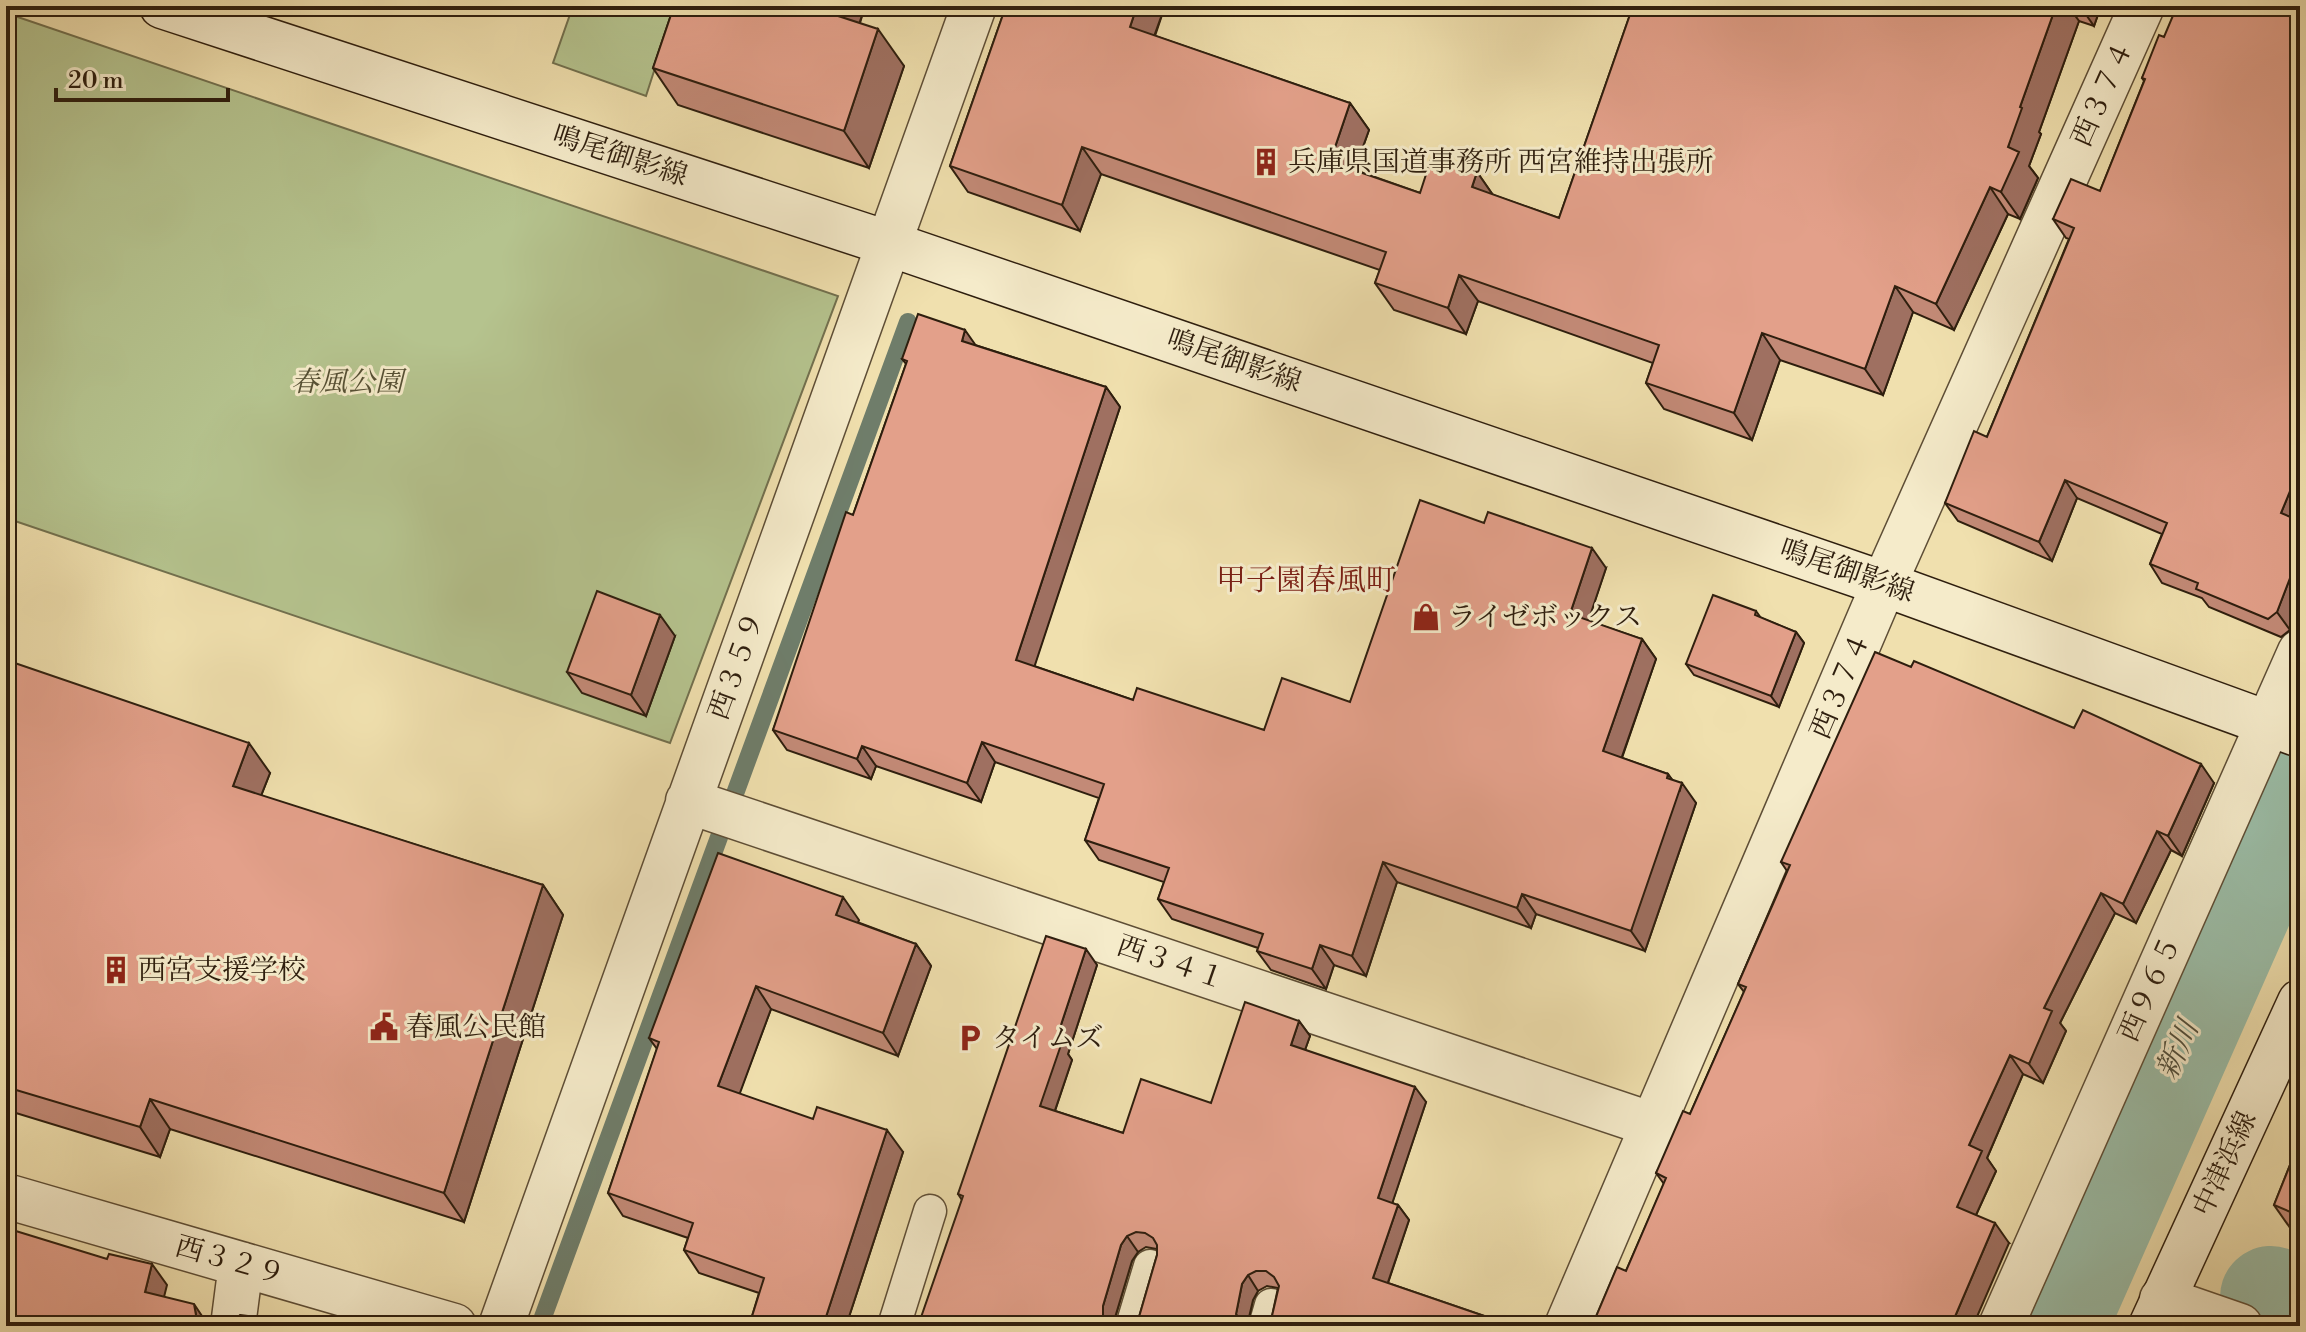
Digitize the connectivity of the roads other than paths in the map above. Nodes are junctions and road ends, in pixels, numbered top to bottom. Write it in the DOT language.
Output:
graph roads {
  1 [pos="162,6"];
  2 [pos="974,6"];
  3 [pos="2142,6"];
  4 [pos="887,243"];
  5 [pos="1884,584"];
  6 [pos="2300,652"];
  7 [pos="2284,728"];
  8 [pos="688,801"];
  9 [pos="2300,1002"];
  10 [pos="1653,1125"];
  11 [pos="6,1196"];
  12 [pos="930,1211"];
  13 [pos="241,1264"];
  14 [pos="1150,1266"];
  15 [pos="2157,1313"];
  16 [pos="233,1326"];
  17 [pos="454,1326"];
  18 [pos="501,1326"];
  19 [pos="894,1326"];
  20 [pos="1132,1326"];
  21 [pos="1567,1326"];
  22 [pos="2001,1326"];
  23 [pos="2240,1326"];
  1 -- 4 [label="street, 鳴尾御影線"];
  2 -- 4 [label="street, 西３５９"];
  3 -- 5 [label="street, 西３７４"];
  4 -- 5 [label="street, 鳴尾御影線"];
  4 -- 8 [label="street, 西３５９"];
  5 -- 7 [label="street, 鳴尾御影線"];
  5 -- 10 [label="street, 西３７４"];
  6 -- 7 [label="street, 西９６５"];
  7 -- 22 [label="street, 西９６５"];
  8 -- 10 [label="street, 西３４１"];
  8 -- 18 [label="street, 西３５９"];
  9 -- 15 [label="street, 中津浜線"];
  10 -- 21 [label="street, 西３７４"];
  11 -- 13 [label="street, 西３２９"];
  12 -- 19 [label="lane"];
  13 -- 16 [label="street"];
  13 -- 17 [label="street, 西３２９"];
  14 -- 20 [label="lane"];
  15 -- 23 [label="street"];
}
